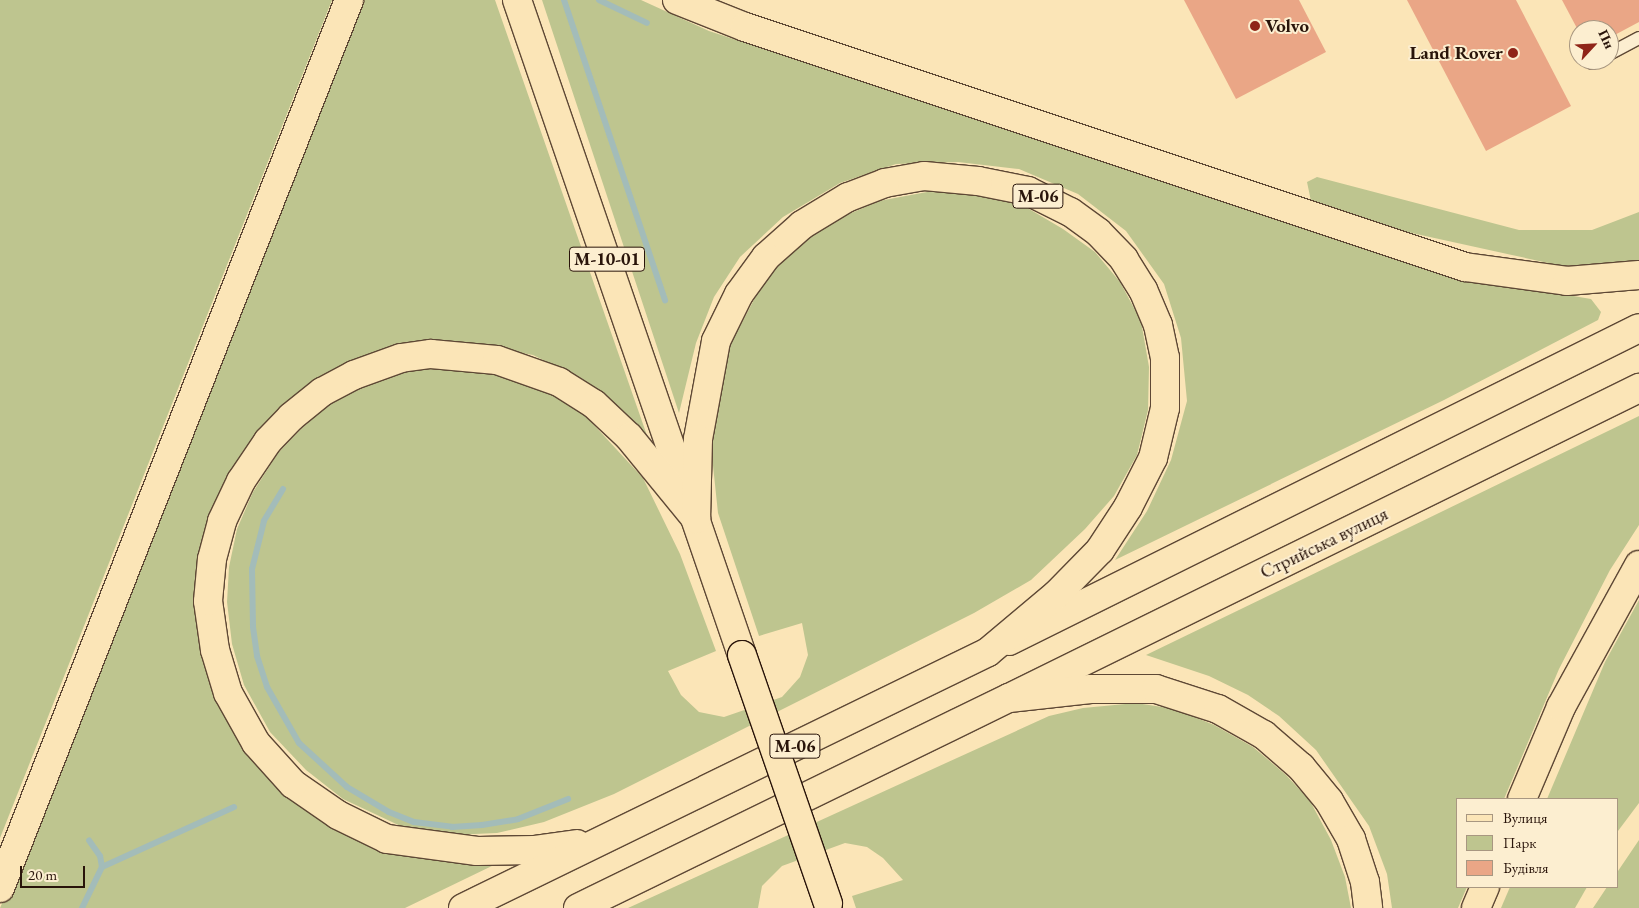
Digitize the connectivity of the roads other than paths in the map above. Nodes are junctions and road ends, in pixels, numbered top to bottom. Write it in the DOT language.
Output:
graph roads {
  1 [pos="349,0"];
  2 [pos="517,0"];
  3 [pos="677,0"];
  4 [pos="1639,38"];
  5 [pos="1619,49"];
  6 [pos="1639,275"];
  7 [pos="1639,328"];
  8 [pos="1639,388"];
  9 [pos="696,518"];
  10 [pos="1639,565"];
  11 [pos="988,652"];
  12 [pos="1009,698"];
  13 [pos="1522,798"];
  14 [pos="602,841"];
  15 [pos="0,888"];
  16 [pos="1485,888"];
  17 [pos="616,890"];
  18 [pos="829,906"];
  19 [pos="463,908"];
  20 [pos="578,908"];
  21 [pos="590,908"];
  22 [pos="1368,908"];
  23 [pos="1476,908"];
  1 -- 15 [label="main road"];
  2 -- 9 [label="main road, М-10-01"];
  3 -- 6 [label="main road"];
  4 -- 5 [label="lane"];
  7 -- 11 [label="main road"];
  8 -- 12 [label="main road, Стрийська вулиця"];
  9 -- 11 [label="main road, М-06"];
  9 -- 14 [label="main road"];
  9 -- 18 [label="main road, М-06, bridge"];
  10 -- 13 [label="main road"];
  11 -- 14 [label="main road, М-06"];
  12 -- 17 [label="main road, Стрийська вулиця"];
  12 -- 22 [label="main road"];
  14 -- 19 [label="main road, М-06"];
  16 -- 23 [label="main road"];
  17 -- 20 [label="main road"];
  17 -- 21 [label="main road"];
}
